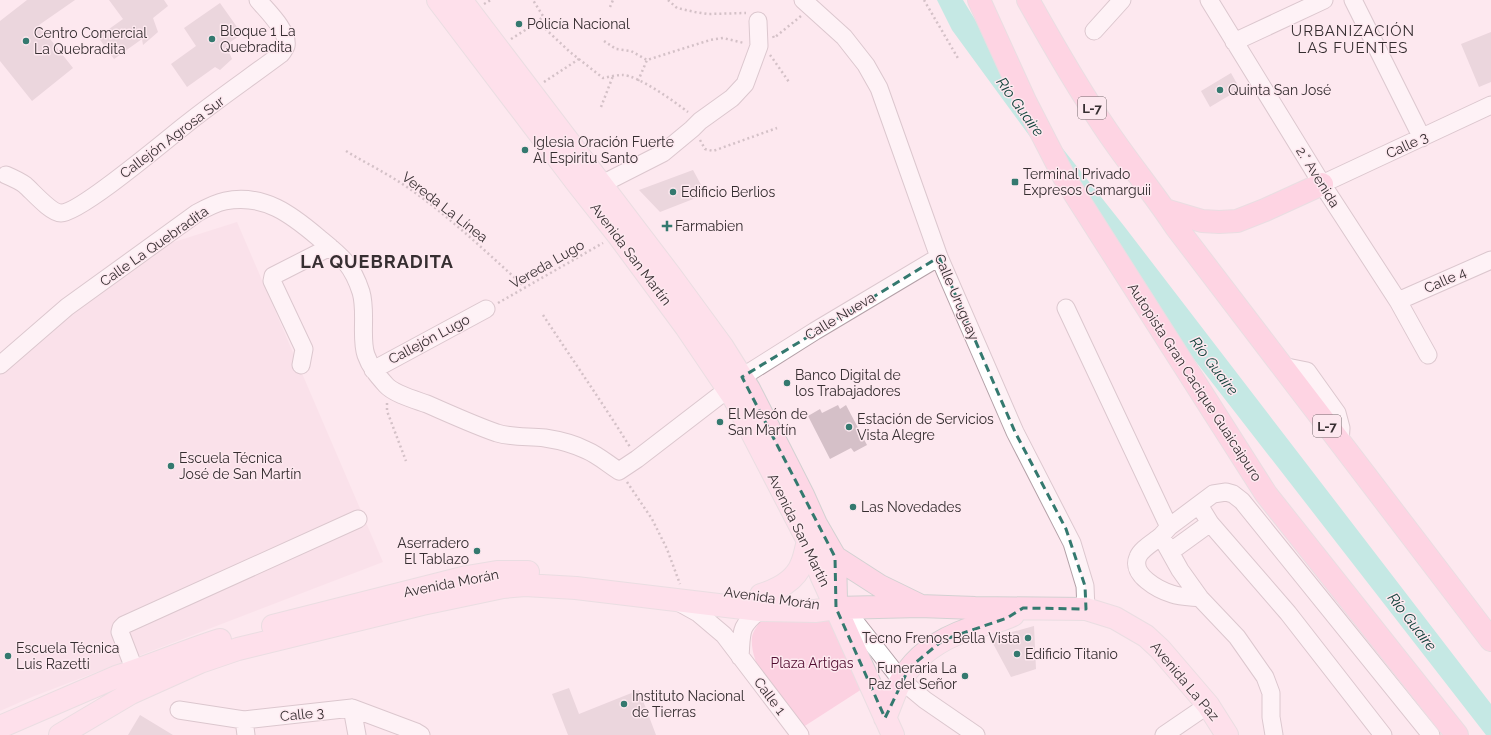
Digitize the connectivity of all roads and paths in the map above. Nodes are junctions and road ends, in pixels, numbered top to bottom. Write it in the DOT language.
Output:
graph roads {
  1 [pos="258,0"];
  2 [pos="438,0"];
  3 [pos="461,0"];
  4 [pos="533,0"];
  5 [pos="612,0"];
  6 [pos="803,0"];
  7 [pos="924,0"];
  8 [pos="979,0"];
  9 [pos="1028,0"];
  10 [pos="1122,0"];
  11 [pos="1209,0"];
  12 [pos="1324,0"];
  13 [pos="1353,0"];
  14 [pos="610,8"];
  15 [pos="758,21"];
  16 [pos="538,22"];
  17 [pos="1094,31"];
  18 [pos="604,41"];
  19 [pos="1234,42"];
  20 [pos="759,46"];
  21 [pos="497,48"];
  22 [pos="579,58"];
  23 [pos="647,60"];
  24 [pos="959,60"];
  25 [pos="613,76"];
  26 [pos="638,81"];
  27 [pos="789,82"];
  28 [pos="530,91"];
  29 [pos="1491,105"];
  30 [pos="601,106"];
  31 [pos="696,125"];
  32 [pos="777,128"];
  33 [pos="1422,138"];
  34 [pos="346,151"];
  35 [pos="6,175"];
  36 [pos="602,184"];
  37 [pos="1322,184"];
  38 [pos="1165,210"];
  39 [pos="616,233"];
  40 [pos="330,247"];
  41 [pos="939,257"];
  42 [pos="1491,260"];
  43 [pos="525,287"];
  44 [pos="1398,301"];
  45 [pos="1066,308"];
  46 [pos="486,309"];
  47 [pos="543,315"];
  48 [pos="1428,355"];
  49 [pos="0,365"];
  50 [pos="301,365"];
  51 [pos="373,370"];
  52 [pos="735,383"];
  53 [pos="388,387"];
  54 [pos="637,459"];
  55 [pos="406,461"];
  56 [pos="619,471"];
  57 [pos="1199,505"];
  58 [pos="358,519"];
  59 [pos="1210,523"];
  60 [pos="1165,532"];
  61 [pos="808,541"];
  62 [pos="1170,552"];
  63 [pos="835,557"];
  64 [pos="677,593"];
  65 [pos="1200,598"];
  66 [pos="761,602"];
  67 [pos="920,606"];
  68 [pos="836,608"];
  69 [pos="1023,608"];
  70 [pos="1086,609"];
  71 [pos="1491,640"];
  72 [pos="740,657"];
  73 [pos="135,671"];
  74 [pos="901,680"];
  75 [pos="1208,706"];
  76 [pos="352,708"];
  77 [pos="179,710"];
  78 [pos="0,727"];
  79 [pos="889,727"];
  80 [pos="245,728"];
  81 [pos="60,735"];
  82 [pos="357,735"];
  83 [pos="421,735"];
  84 [pos="800,735"];
  85 [pos="976,735"];
  86 [pos="1164,735"];
  87 [pos="1227,735"];
  88 [pos="1274,735"];
  89 [pos="1383,735"];
  90 [pos="1431,735"];
  91 [pos="1457,735"];
  1 -- 35 [label="street, Callejón Agrosa Sur"];
  2 -- 39 [label="main road, Avenida San Martín"];
  3 -- 21 [label="main road, Avenida San Martín"];
  4 -- 16 [label="path"];
  5 -- 14 [label="path"];
  6 -- 41 [label="street, Calle Uruguay"];
  7 -- 24 [label="path"];
  8 -- 91 [label="highway, Autopista Gran Cacique Guaicaipuro"];
  9 -- 38 [label="highway, L-7"];
  10 -- 17 [label="street"];
  11 -- 19 [label="street, 2.° Avenida"];
  12 -- 19 [label="street"];
  13 -- 33 [label="street"];
  15 -- 20 [label="street"];
  16 -- 21 [label="path"];
  16 -- 22 [label="path"];
  18 -- 23 [label="path"];
  19 -- 37 [label="street, 2.° Avenida"];
  20 -- 23 [label="path"];
  20 -- 27 [label="path"];
  20 -- 31 [label="street"];
  21 -- 28 [label="main road, Avenida San Martín"];
  22 -- 25 [label="path"];
  22 -- 28 [label="path"];
  23 -- 26 [label="path"];
  25 -- 26 [label="path"];
  25 -- 30 [label="path"];
  26 -- 31 [label="path"];
  28 -- 36 [label="main road, Avenida San Martín"];
  29 -- 33 [label="street, Calle 3"];
  31 -- 32 [label="path"];
  31 -- 36 [label="street"];
  33 -- 37 [label="street, Calle 3"];
  34 -- 43 [label="path, Vereda La Línea"];
  36 -- 52 [label="main road, Avenida San Martín"];
  37 -- 38 [label="highway"];
  37 -- 44 [label="street, 2.° Avenida"];
  38 -- 71 [label="highway, L-7"];
  39 -- 43 [label="path, Vereda Lugo"];
  39 -- 52 [label="main road, Avenida San Martín"];
  40 -- 49 [label="street, Calle La Quebradita"];
  40 -- 50 [label="street"];
  40 -- 51 [label="street, Calle La Quebradita"];
  41 -- 52 [label="street, Calle Nueva"];
  41 -- 70 [label="street, Calle Uruguay"];
  42 -- 44 [label="street, Calle 4"];
  43 -- 46 [label="path, Vereda Lugo"];
  44 -- 48 [label="street, 2.° Avenida"];
  45 -- 60 [label="street"];
  46 -- 51 [label="street, Callejón Lugo"];
  47 -- 54 [label="path"];
  51 -- 53 [label="street, Calle La Quebradita"];
  52 -- 54 [label="street"];
  52 -- 61 [label="main road, Avenida San Martín"];
  52 -- 63 [label="main road, Avenida San Martín"];
  53 -- 55 [label="path"];
  53 -- 56 [label="street, Calle La Quebradita"];
  54 -- 56 [label="street"];
  56 -- 64 [label="path"];
  57 -- 59 [label="street"];
  57 -- 60 [label="street"];
  57 -- 90 [label="street"];
  58 -- 73 [label="street"];
  59 -- 62 [label="street"];
  59 -- 89 [label="street"];
  60 -- 62 [label="street"];
  60 -- 65 [label="street"];
  61 -- 66 [label="main road"];
  61 -- 68 [label="main road, Avenida San Martín"];
  62 -- 65 [label="street"];
  63 -- 67 [label="main road"];
  63 -- 68 [label="main road, Avenida San Martín"];
  64 -- 66 [label="main road, Avenida Morán"];
  64 -- 72 [label="street, Calle 1"];
  64 -- 73 [label="main road, Avenida Morán"];
  64 -- 81 [label="main road, Avenida Morán"];
  65 -- 88 [label="street"];
  66 -- 68 [label="main road, Avenida Morán"];
  66 -- 72 [label="street"];
  67 -- 68 [label="main road, Avenida La Paz"];
  67 -- 69 [label="main road, Avenida La Paz"];
  68 -- 74 [label="street"];
  68 -- 79 [label="main road"];
  69 -- 70 [label="main road, Avenida La Paz"];
  69 -- 74 [label="main road"];
  70 -- 75 [label="main road, Avenida La Paz"];
  72 -- 84 [label="street, Calle 1"];
  73 -- 78 [label="main road, Avenida Morán"];
  74 -- 79 [label="main road"];
  74 -- 85 [label="street"];
  75 -- 86 [label="street"];
  75 -- 87 [label="main road, Avenida La Paz"];
  76 -- 80 [label="street, Calle 3"];
  76 -- 82 [label="street"];
  76 -- 83 [label="street, Calle 3"];
  77 -- 80 [label="street, Calle 3"];
}
